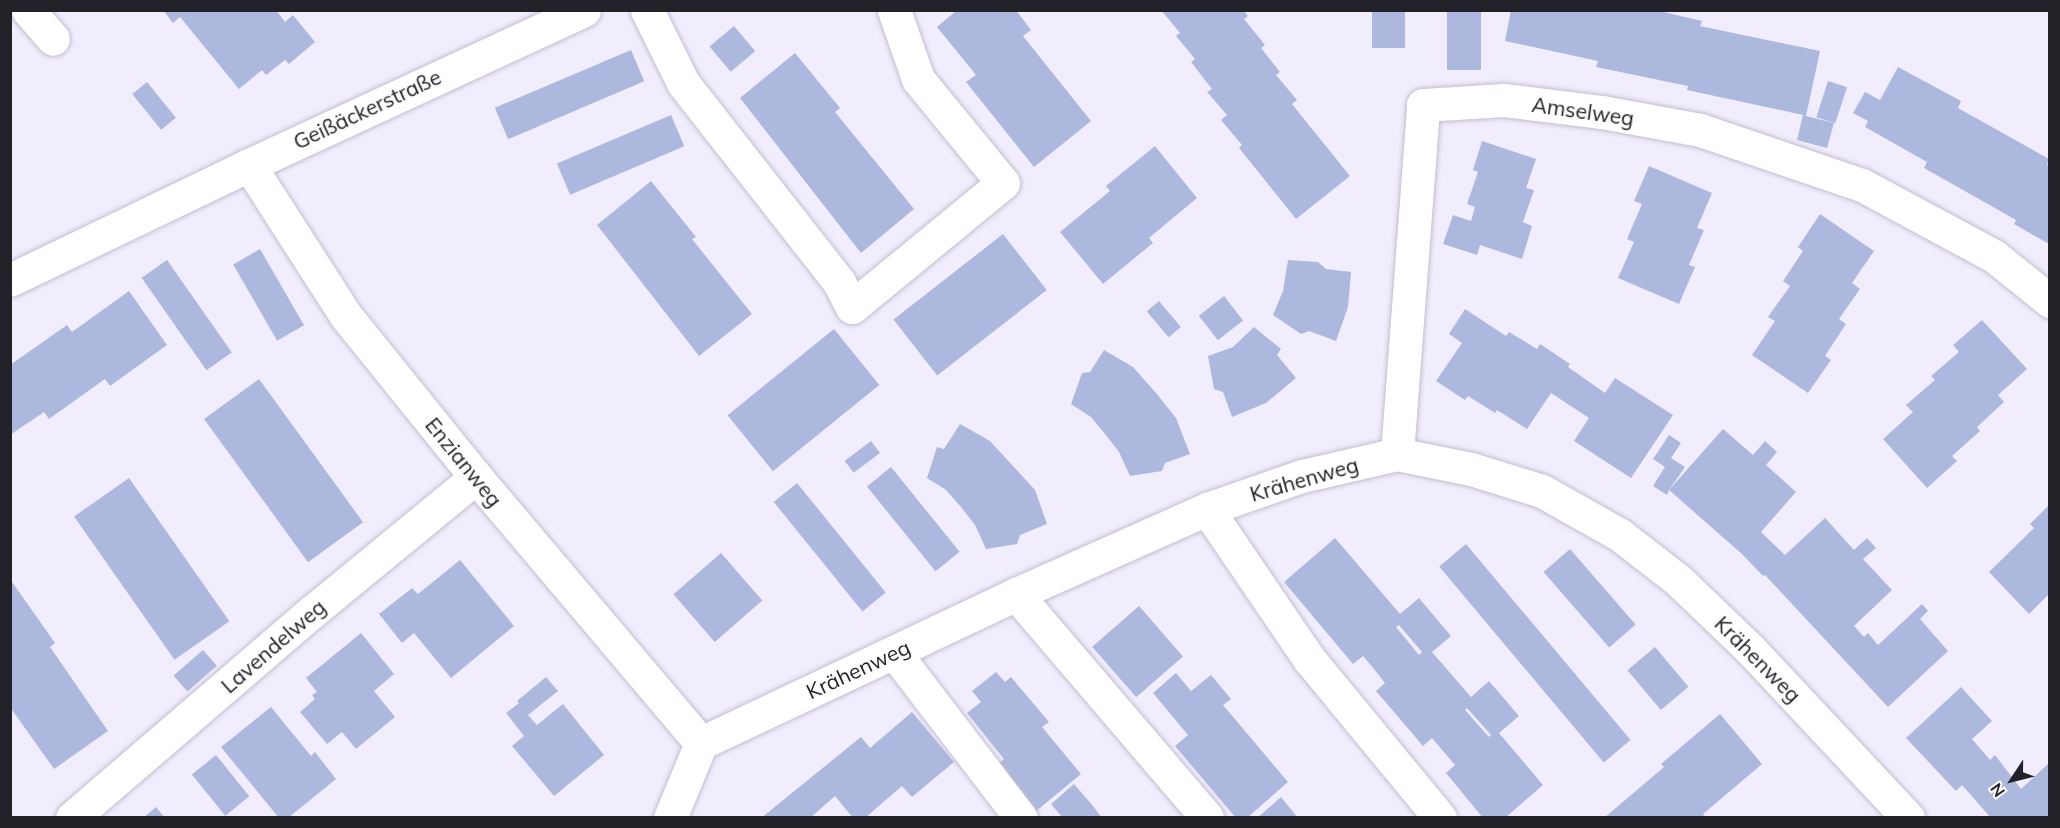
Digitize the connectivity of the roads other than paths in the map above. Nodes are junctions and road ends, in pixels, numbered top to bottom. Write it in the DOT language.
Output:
graph roads {
  1 [pos="28,10"];
  2 [pos="584,10"];
  3 [pos="647,10"];
  4 [pos="894,10"];
  5 [pos="53,39"];
  6 [pos="249,165"];
  7 [pos="10,280"];
  8 [pos="2049,301"];
  9 [pos="1397,454"];
  10 [pos="476,477"];
  11 [pos="1207,509"];
  12 [pos="1016,594"];
  13 [pos="894,652"];
  14 [pos="701,743"];
  15 [pos="72,818"];
  16 [pos="670,818"];
  17 [pos="1021,818"];
  18 [pos="1207,818"];
  19 [pos="1440,818"];
  20 [pos="1908,818"];
  1 -- 5 [label="street"];
  2 -- 6 [label="street, Geißäckerstraße"];
  3 -- 4 [label="street"];
  6 -- 7 [label="street, Geißäckerstraße"];
  6 -- 10 [label="street, Enzianweg"];
  8 -- 9 [label="street, Amselweg"];
  9 -- 11 [label="street, Krähenweg"];
  9 -- 20 [label="street, Krähenweg"];
  10 -- 14 [label="street, Enzianweg"];
  10 -- 15 [label="street, Lavendelweg"];
  11 -- 12 [label="street, Krähenweg"];
  11 -- 19 [label="street"];
  12 -- 13 [label="street, Krähenweg"];
  12 -- 18 [label="street"];
  13 -- 14 [label="street, Krähenweg"];
  13 -- 17 [label="street"];
  14 -- 16 [label="street"];
}
